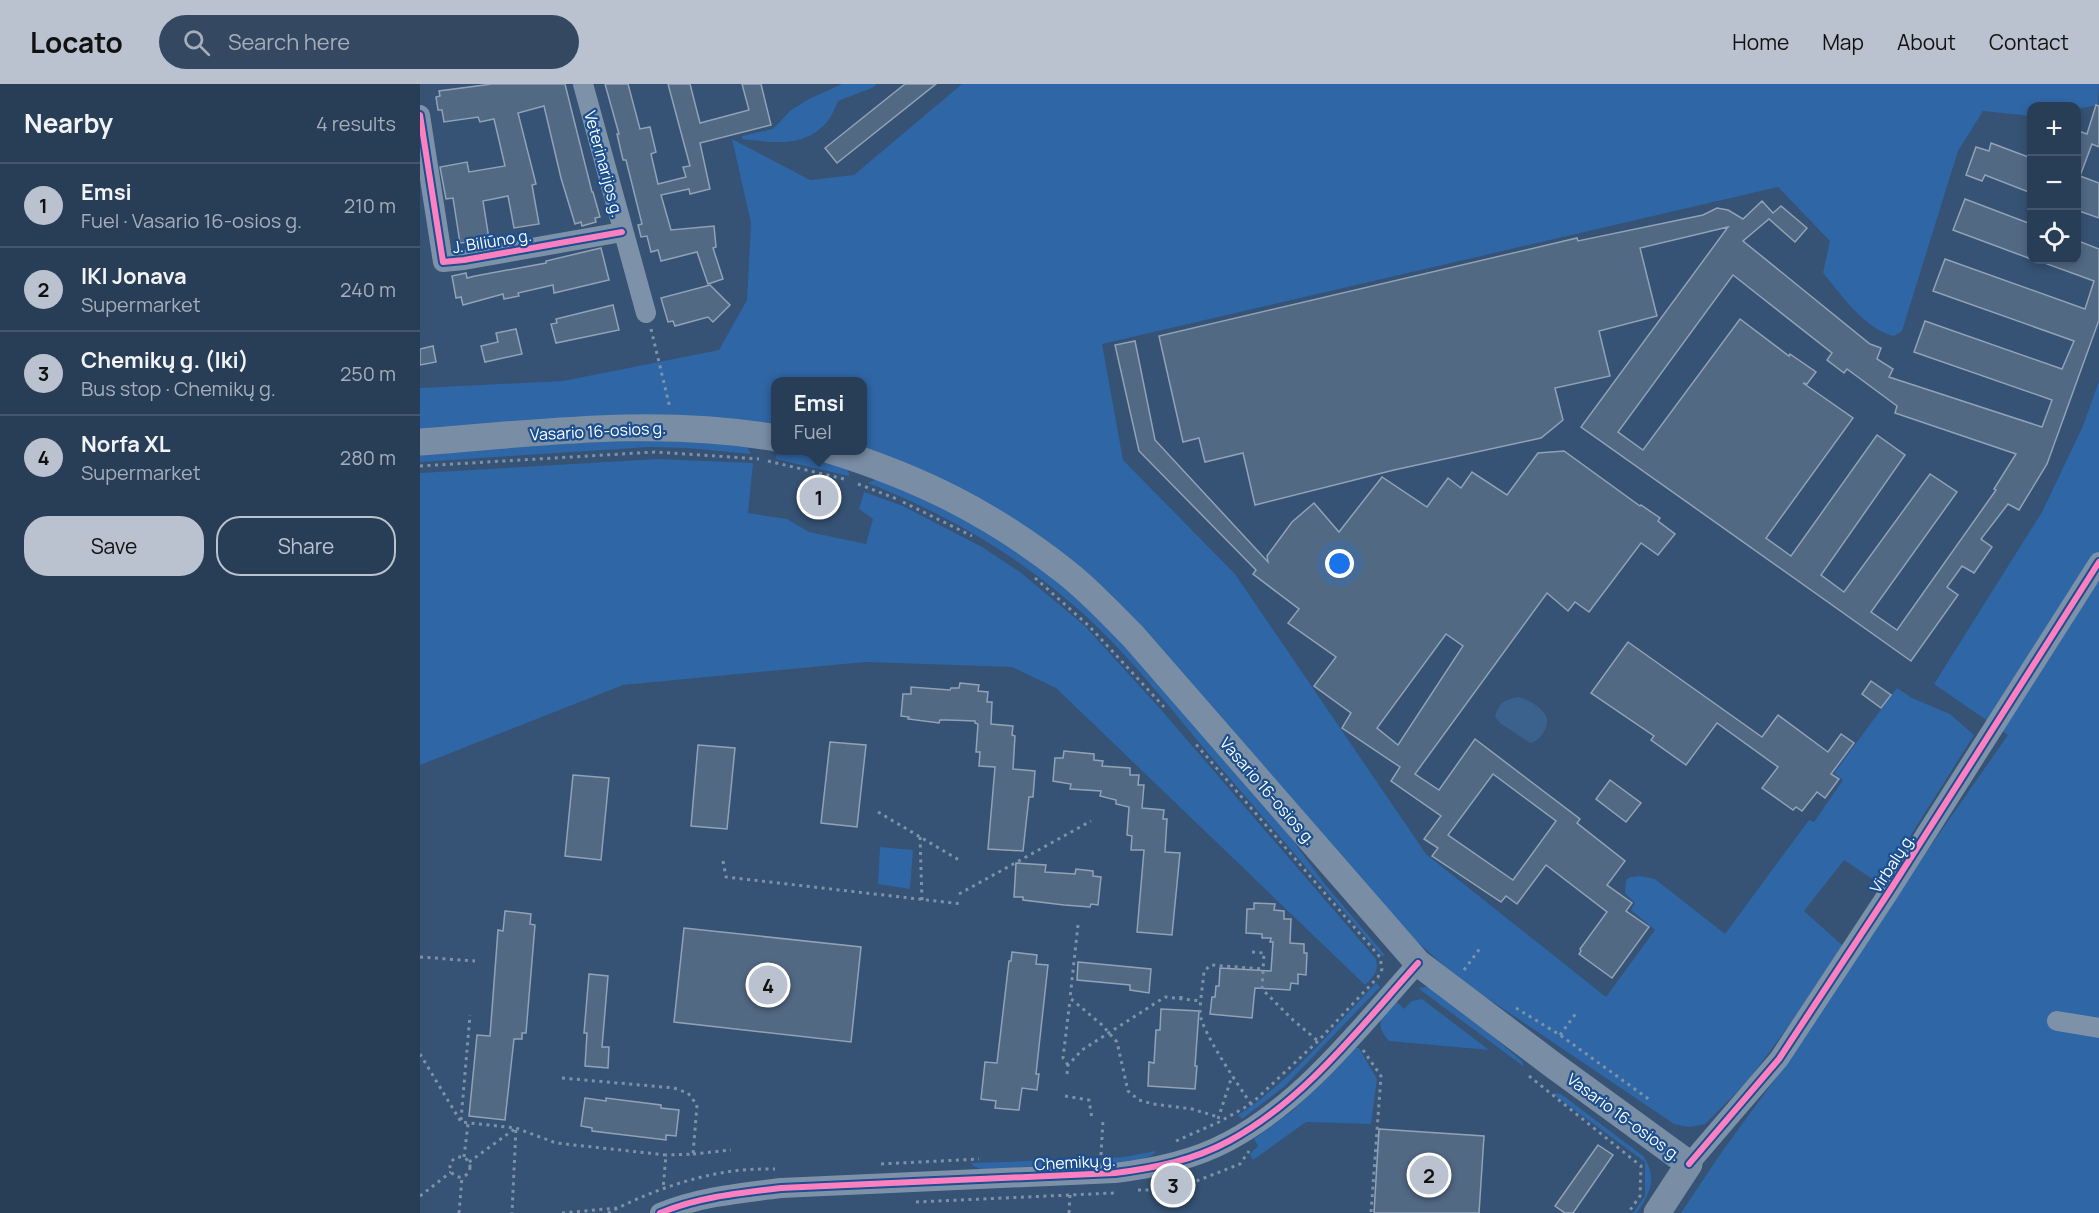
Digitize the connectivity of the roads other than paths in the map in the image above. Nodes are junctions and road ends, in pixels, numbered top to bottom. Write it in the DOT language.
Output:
graph roads {
  1 [pos="583,84"];
  2 [pos="420,115"];
  3 [pos="622,231"];
  4 [pos="646,313"];
  5 [pos="771,437"];
  6 [pos="420,442"];
  7 [pos="845,455"];
  8 [pos="2099,562"];
  9 [pos="1418,963"];
  10 [pos="2057,1021"];
  11 [pos="2099,1028"];
  12 [pos="1689,1164"];
  13 [pos="660,1213"];
  14 [pos="1657,1213"];
  1 -- 3 [label="street, Veterinarijos g."];
  2 -- 3 [label="street, J. Biliūno g."];
  3 -- 4 [label="street, Veterinarijos g."];
  5 -- 6 [label="main road, Vasario 16-osios g."];
  7 -- 9 [label="main road, Vasario 16-osios g."];
  8 -- 12 [label="street, Virbalų g."];
  9 -- 12 [label="main road, Vasario 16-osios g."];
  9 -- 13 [label="street, Chemikų g."];
  10 -- 11 [label="street"];
  12 -- 14 [label="main road"];
}
